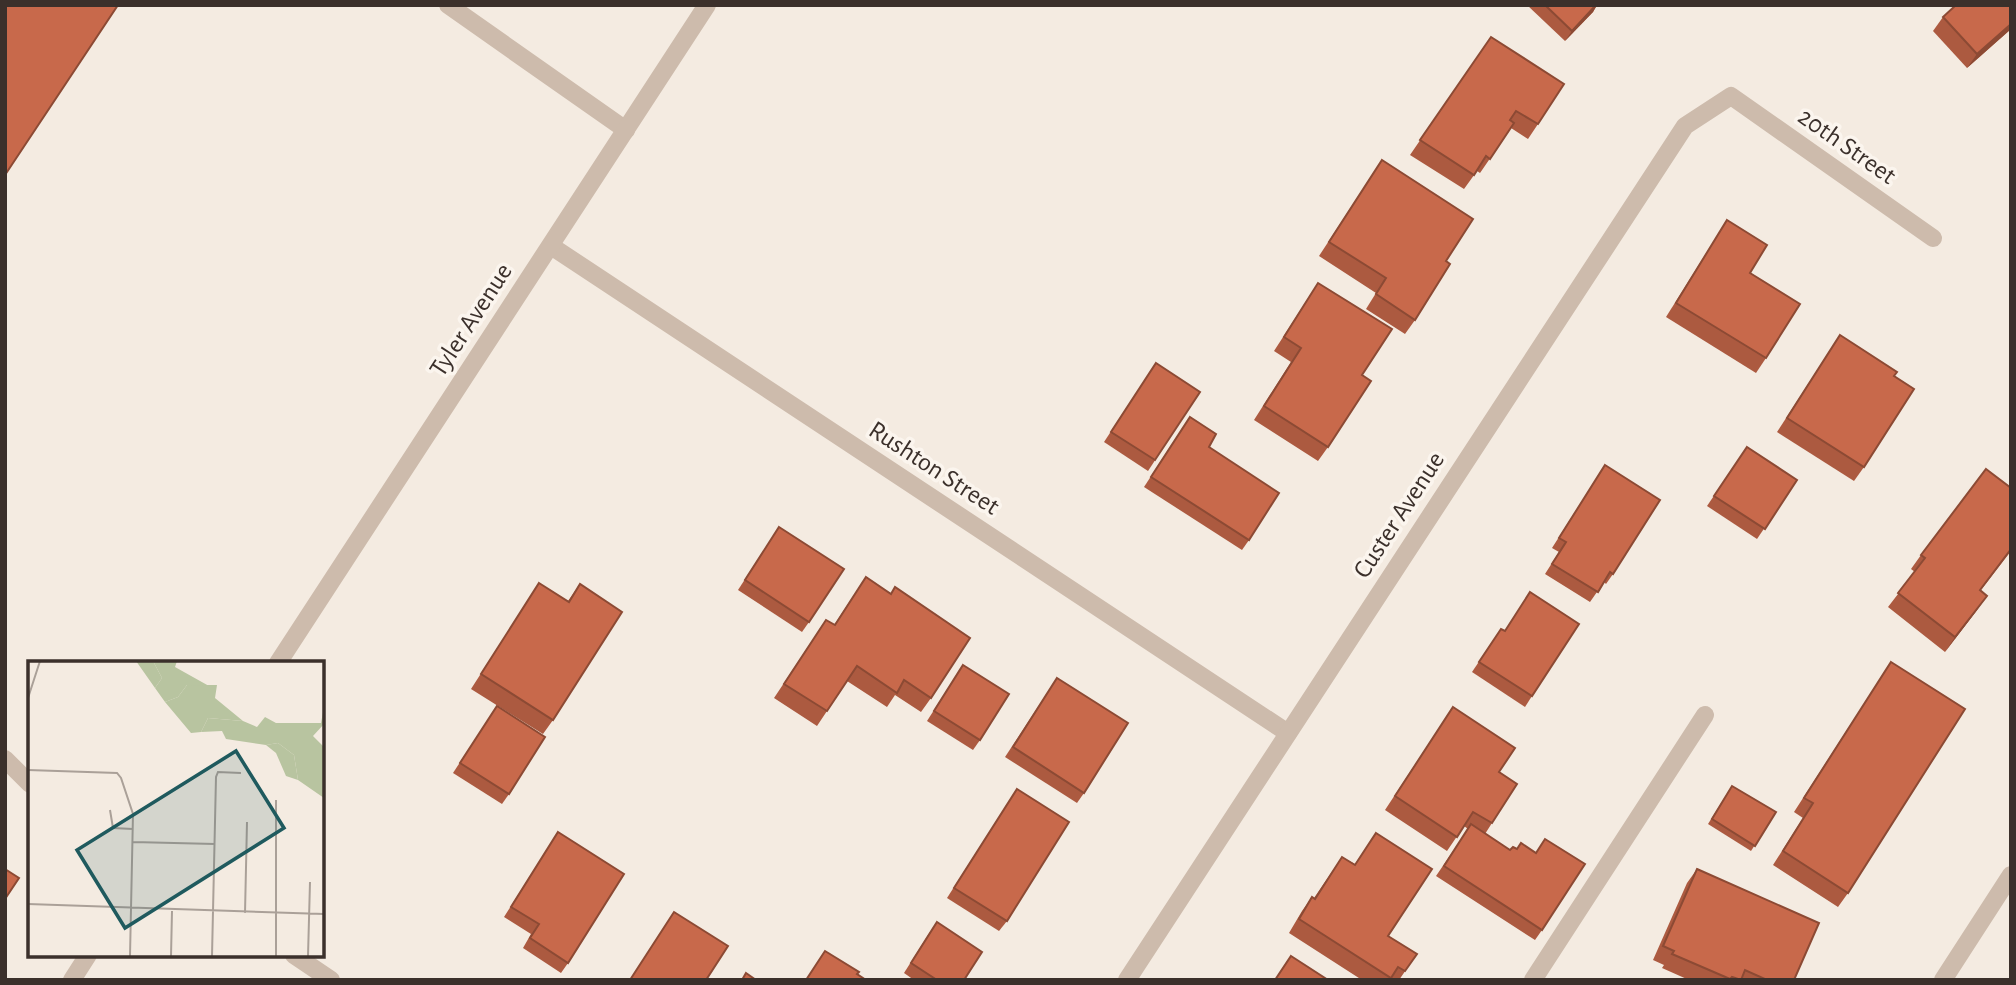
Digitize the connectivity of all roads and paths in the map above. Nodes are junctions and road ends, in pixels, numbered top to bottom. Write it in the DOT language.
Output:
graph roads {
  1 [pos="447,5"];
  2 [pos="707,5"];
  3 [pos="1731,96"];
  4 [pos="626,130"];
  5 [pos="1933,238"];
  6 [pos="551,246"];
  7 [pos="279,661"];
  8 [pos="1705,715"];
  9 [pos="1288,733"];
  10 [pos="5,759"];
  11 [pos="28,781"];
  12 [pos="2011,875"];
  13 [pos="87,957"];
  14 [pos="297,957"];
  15 [pos="72,980"];
  16 [pos="331,980"];
  17 [pos="1127,980"];
  18 [pos="1533,980"];
  19 [pos="1942,980"];
  1 -- 4 [label="street"];
  2 -- 4 [label="street, Tyler Avenue"];
  3 -- 5 [label="street, 20th Street"];
  3 -- 9 [label="street, Custer Avenue"];
  4 -- 6 [label="street, Tyler Avenue"];
  6 -- 7 [label="street, Tyler Avenue"];
  6 -- 9 [label="street, Rushton Street"];
  8 -- 18 [label="street"];
  9 -- 17 [label="street, Custer Avenue"];
  10 -- 11 [label="street"];
  12 -- 19 [label="street"];
  13 -- 15 [label="street"];
  14 -- 16 [label="street"];
}
